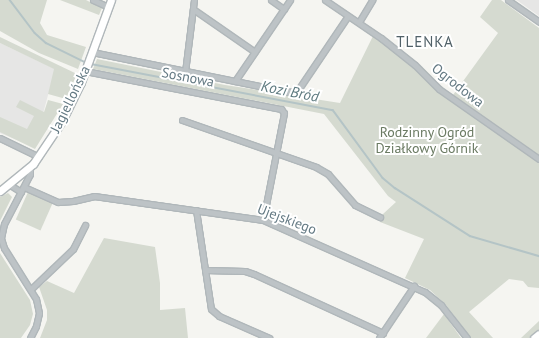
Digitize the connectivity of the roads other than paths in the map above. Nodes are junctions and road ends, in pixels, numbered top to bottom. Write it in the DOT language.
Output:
graph roads {
  1 [pos="93,0"];
  2 [pos="194,0"];
  3 [pos="271,0"];
  4 [pos="290,0"];
  5 [pos="324,0"];
  6 [pos="372,0"];
  7 [pos="508,0"];
  8 [pos="110,3"];
  9 [pos="193,9"];
  10 [pos="284,9"];
  11 [pos="348,16"];
  12 [pos="356,21"];
  13 [pos="539,22"];
  14 [pos="255,52"];
  15 [pos="92,53"];
  16 [pos="86,69"];
  17 [pos="185,72"];
  18 [pos="235,81"];
  19 [pos="182,120"];
  20 [pos="0,138"];
  21 [pos="277,153"];
  22 [pos="39,157"];
  23 [pos="539,159"];
  24 [pos="30,168"];
  25 [pos="10,185"];
  26 [pos="23,189"];
  27 [pos="0,191"];
  28 [pos="196,210"];
  29 [pos="380,217"];
  30 [pos="263,220"];
  31 [pos="85,225"];
  32 [pos="205,270"];
  33 [pos="414,286"];
  34 [pos="31,289"];
  35 [pos="383,333"];
  36 [pos="539,334"];
  37 [pos="30,338"];
  38 [pos="269,338"];
  39 [pos="380,338"];
  40 [pos="467,338"];
  41 [pos="534,338"];
  1 -- 8 [label="street"];
  2 -- 9 [label="street"];
  3 -- 10 [label="street"];
  4 -- 10 [label="street"];
  5 -- 11 [label="street, Ogrodowa"];
  6 -- 12 [label="street"];
  7 -- 13 [label="street"];
  8 -- 15 [label="street, Jagiellońska"];
  9 -- 14 [label="street"];
  9 -- 17 [label="street"];
  10 -- 14 [label="street"];
  11 -- 12 [label="street, Ogrodowa"];
  11 -- 18 [label="street"];
  12 -- 23 [label="street, Ogrodowa"];
  14 -- 18 [label="street"];
  15 -- 16 [label="street, Jagiellońska"];
  15 -- 17 [label="street"];
  16 -- 21 [label="street, Sosnowa"];
  16 -- 22 [label="street, Jagiellońska"];
  17 -- 18 [label="street"];
  19 -- 21 [label="street"];
  20 -- 22 [label="street"];
  21 -- 29 [label="street"];
  21 -- 30 [label="street"];
  22 -- 24 [label="street, Jagiellońska"];
  24 -- 25 [label="street, Jagiellońska"];
  24 -- 26 [label="street"];
  25 -- 26 [label="street, Ujejskiego"];
  25 -- 27 [label="street, Jagiellońska"];
  26 -- 28 [label="street, Ujejskiego"];
  26 -- 34 [label="street"];
  28 -- 30 [label="street, Ujejskiego"];
  28 -- 32 [label="street"];
  30 -- 33 [label="street, Ujejskiego"];
  31 -- 34 [label="street"];
  32 -- 35 [label="street"];
  32 -- 38 [label="street"];
  33 -- 35 [label="street"];
  33 -- 40 [label="street, Ujejskiego"];
  34 -- 37 [label="street"];
  35 -- 39 [label="street"];
  36 -- 41 [label="street"];
}
